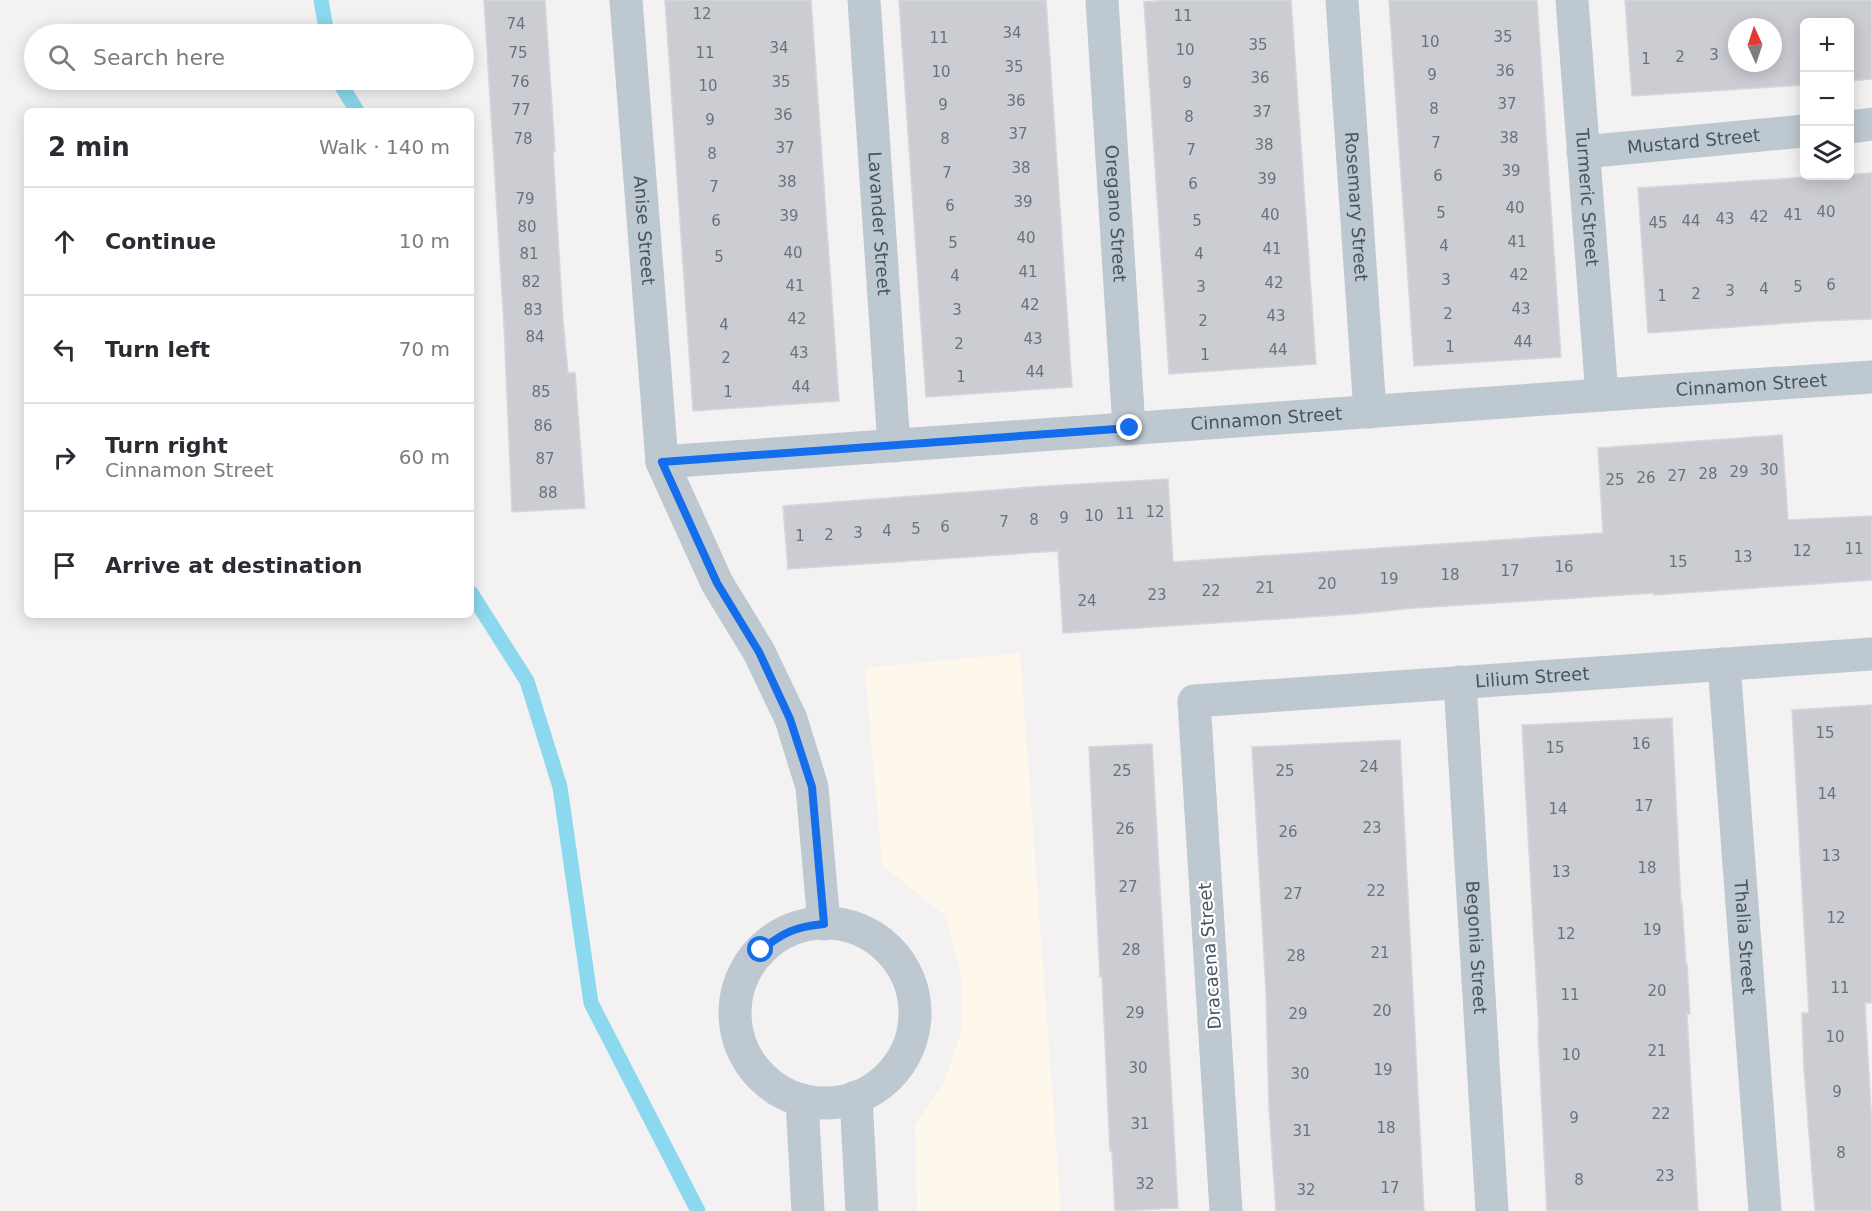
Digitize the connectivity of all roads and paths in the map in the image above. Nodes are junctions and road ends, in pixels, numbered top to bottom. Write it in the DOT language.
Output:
graph roads {
  1 [pos="626,0"];
  2 [pos="864,0"];
  3 [pos="1102,0"];
  4 [pos="1342,0"];
  5 [pos="1572,0"];
  6 [pos="1872,124"];
  7 [pos="1854,126"];
  8 [pos="1800,131"];
  9 [pos="1583,152"];
  10 [pos="1872,377"];
  11 [pos="1602,395"];
  12 [pos="1370,412"];
  13 [pos="1130,428"];
  14 [pos="894,446"];
  15 [pos="662,462"];
  16 [pos="1872,654"];
  17 [pos="1724,664"];
  18 [pos="1460,682"];
  19 [pos="1194,701"];
  20 [pos="824,924"];
  21 [pos="856,1097"];
  22 [pos="802,1100"];
  23 [pos="808,1211"];
  24 [pos="862,1211"];
  25 [pos="1226,1211"];
  26 [pos="1492,1211"];
  27 [pos="1766,1211"];
  1 -- 15 [label="street, Anise Street"];
  2 -- 14 [label="street, Lavander Street"];
  3 -- 13 [label="street, Oregano Street"];
  4 -- 12 [label="street, Rosemary Street"];
  5 -- 9 [label="street, Turmeric Street"];
  6 -- 7 [label="street"];
  8 -- 9 [label="street, Mustard Street"];
  9 -- 11 [label="street, Turmeric Street"];
  10 -- 11 [label="street, Cinnamon Street"];
  11 -- 12 [label="street, Cinnamon Street"];
  12 -- 13 [label="street, Cinnamon Street"];
  13 -- 14 [label="street, Cinnamon Street"];
  14 -- 15 [label="street, Cinnamon Street"];
  15 -- 20 [label="street, Anise Street"];
  16 -- 17 [label="street, Lilium Street"];
  17 -- 18 [label="street, Lilium Street"];
  17 -- 27 [label="street, Thalia Street"];
  18 -- 19 [label="street, Lilium Street"];
  18 -- 26 [label="street, Begonia Street"];
  19 -- 25 [label="street, Dracaena Street"];
  20 -- 21 [label="street"];
  20 -- 22 [label="street"];
  21 -- 22 [label="street"];
  21 -- 24 [label="street"];
  22 -- 23 [label="street"];
}
